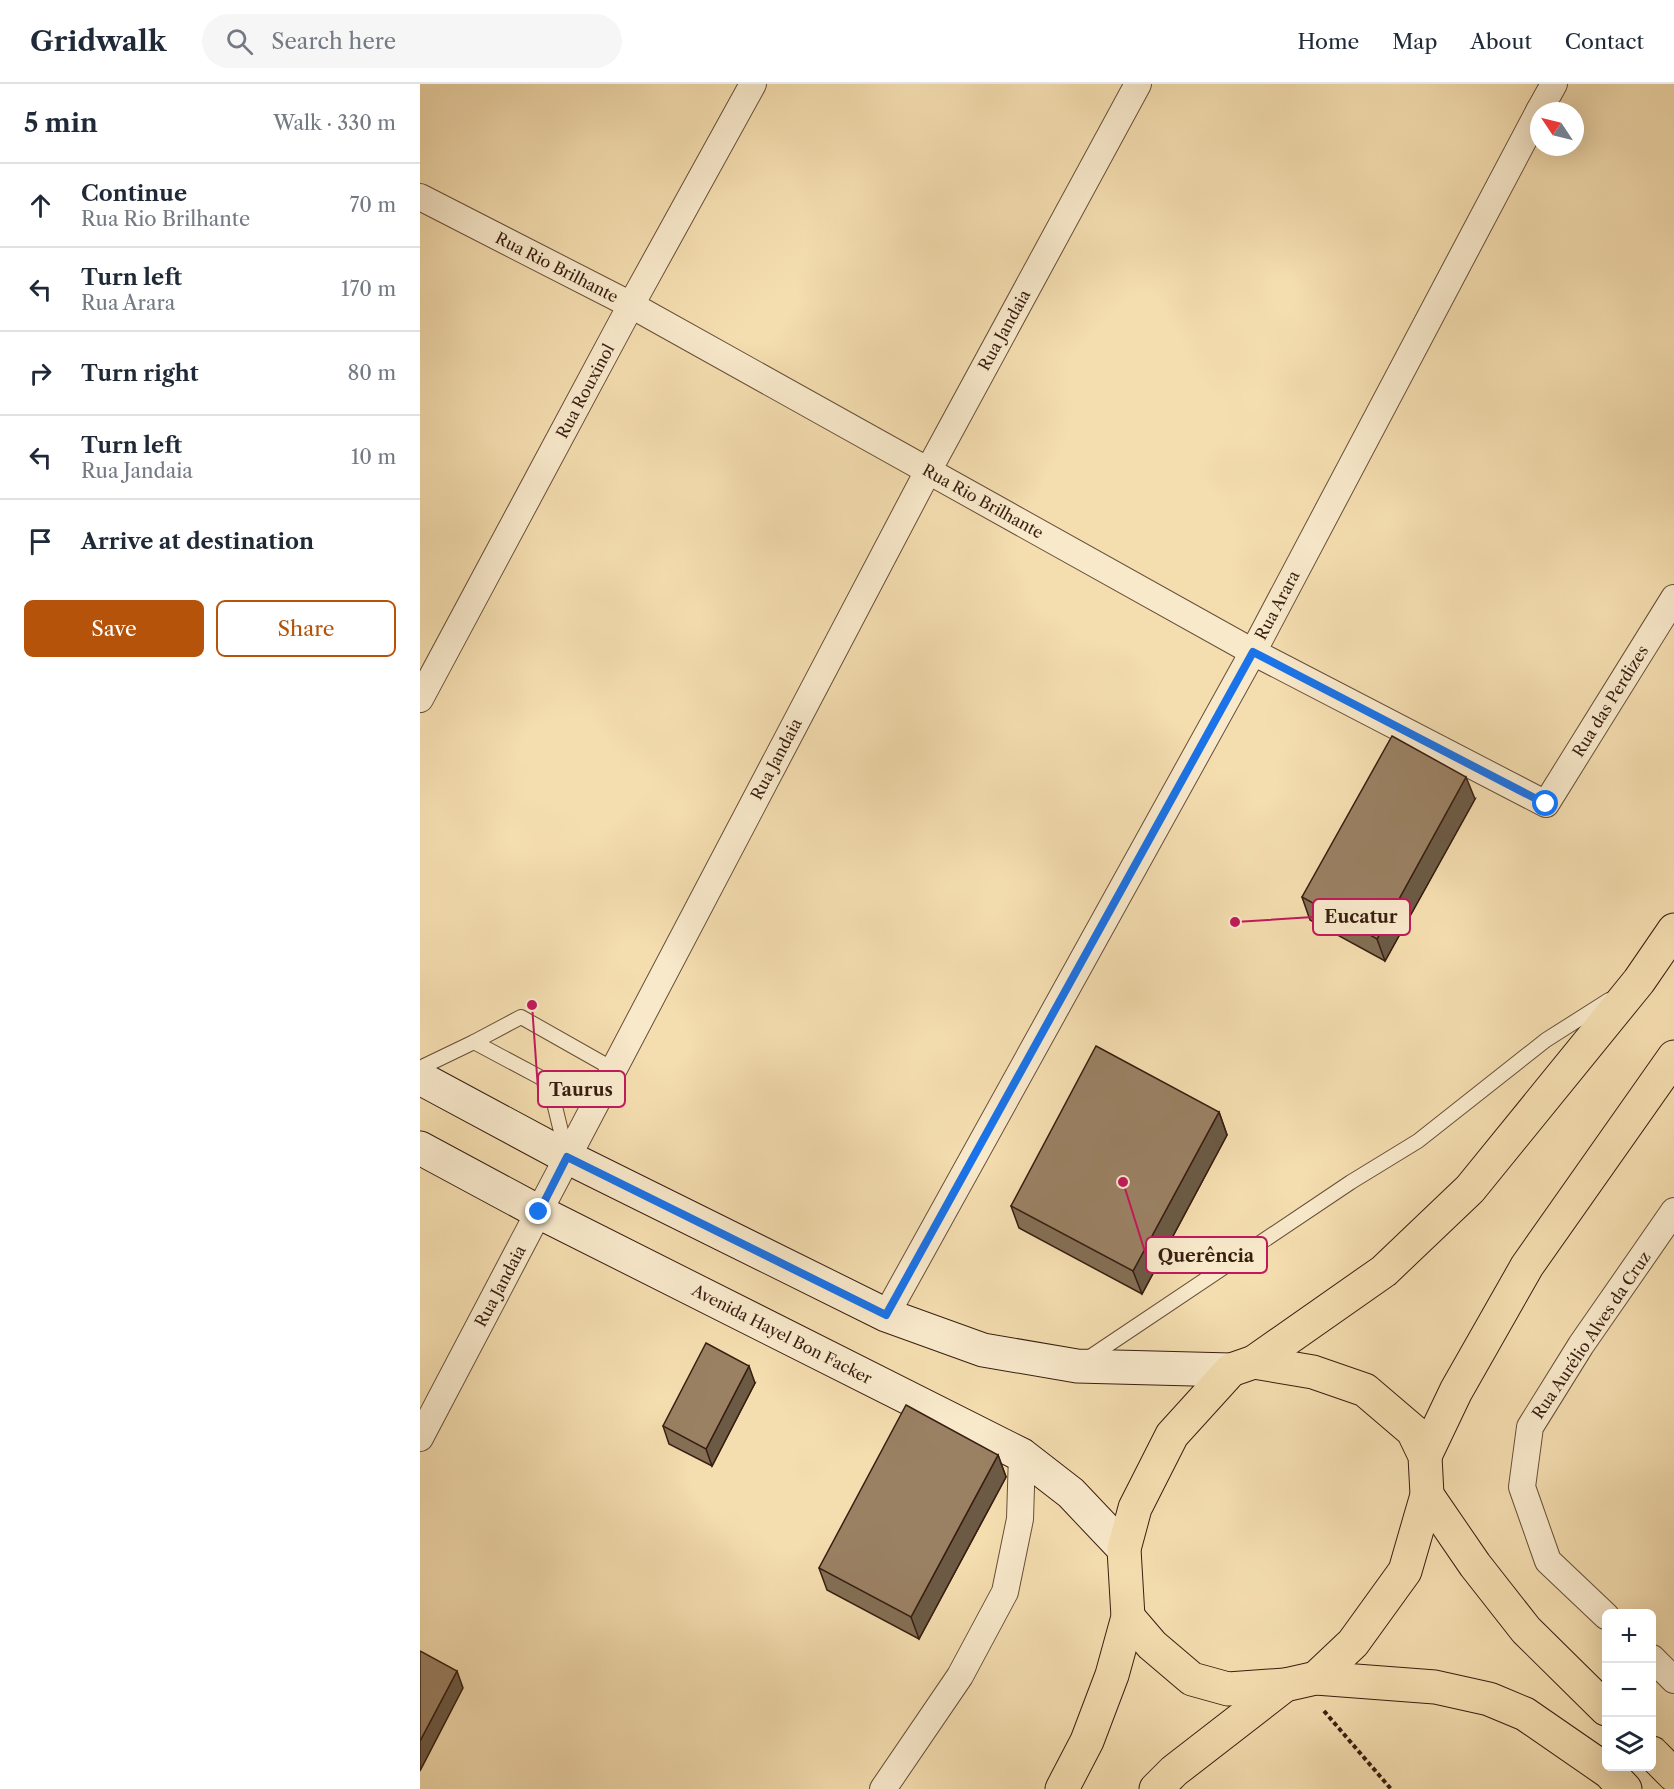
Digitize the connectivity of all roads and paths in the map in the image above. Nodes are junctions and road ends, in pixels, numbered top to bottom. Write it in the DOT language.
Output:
graph roads {
  1 [pos="753,84"];
  2 [pos="1138,84"];
  3 [pos="1554,84"];
  4 [pos="1544,102"];
  5 [pos="1530,128"];
  6 [pos="420,197"];
  7 [pos="631,305"];
  8 [pos="928,471"];
  9 [pos="1674,598"];
  10 [pos="1253,652"];
  11 [pos="420,699"];
  12 [pos="1546,804"];
  13 [pos="1674,930"];
  14 [pos="1639,981"];
  15 [pos="474,1042"];
  16 [pos="1674,1057"];
  17 [pos="420,1068"];
  18 [pos="613,1069"];
  19 [pos="420,1078"];
  20 [pos="420,1148"];
  21 [pos="567,1157"];
  22 [pos="1674,1211"];
  23 [pos="539,1212"];
  24 [pos="886,1315"];
  25 [pos="1077,1366"];
  26 [pos="1243,1366"];
  27 [pos="420,1438"];
  28 [pos="1022,1455"];
  29 [pos="1425,1456"];
  30 [pos="1426,1495"];
  31 [pos="1124,1549"];
  32 [pos="1602,1612"];
  33 [pos="1128,1617"];
  34 [pos="1656,1662"];
  35 [pos="1674,1680"];
  36 [pos="1300,1682"];
  37 [pos="1602,1704"];
  38 [pos="1656,1757"];
  39 [pos="1674,1775"];
  40 [pos="883,1789"];
  41 [pos="1062,1789"];
  42 [pos="1156,1789"];
  43 [pos="1391,1789"];
  44 [pos="1624,1789"];
  1 -- 7 [label="street, Rua Rouxinol"];
  2 -- 8 [label="street, Rua Jandaia"];
  3 -- 4 [label="street, Rua Arara"];
  5 -- 10 [label="street, Rua Arara"];
  6 -- 7 [label="street, Rua Rio Brilhante"];
  7 -- 8 [label="street, Rua Rio Brilhante"];
  7 -- 11 [label="street, Rua Rouxinol"];
  8 -- 10 [label="street, Rua Rio Brilhante"];
  8 -- 18 [label="street, Rua Jandaia"];
  9 -- 12 [label="street, Rua das Perdizes"];
  10 -- 12 [label="street, Rua Rio Brilhante"];
  10 -- 24 [label="street, Rua Arara"];
  13 -- 14 [label="highway"];
  14 -- 25 [label="lane"];
  14 -- 26 [label="highway"];
  15 -- 17 [label="lane"];
  15 -- 18 [label="lane"];
  15 -- 21 [label="lane"];
  16 -- 29 [label="highway"];
  18 -- 21 [label="street, Rua Jandaia"];
  19 -- 21 [label="main road"];
  20 -- 23 [label="main road, Avenida Hayel Bon Facker"];
  21 -- 23 [label="street, Rua Jandaia"];
  21 -- 24 [label="main road"];
  22 -- 32 [label="street, Rua Aurélio Alves da Cruz"];
  23 -- 27 [label="street, Rua Jandaia"];
  23 -- 28 [label="main road, Avenida Hayel Bon Facker"];
  24 -- 25 [label="main road"];
  25 -- 26 [label="main road"];
  26 -- 29 [label="highway"];
  26 -- 31 [label="highway"];
  28 -- 31 [label="main road, Avenida Hayel Bon Facker"];
  28 -- 40 [label="street"];
  29 -- 30 [label="highway"];
  30 -- 36 [label="highway"];
  30 -- 37 [label="highway"];
  31 -- 33 [label="highway"];
  33 -- 36 [label="highway"];
  33 -- 41 [label="highway"];
  34 -- 35 [label="street"];
  36 -- 42 [label="highway"];
  36 -- 43 [label="path"];
  36 -- 44 [label="highway"];
  38 -- 39 [label="highway"];
}
